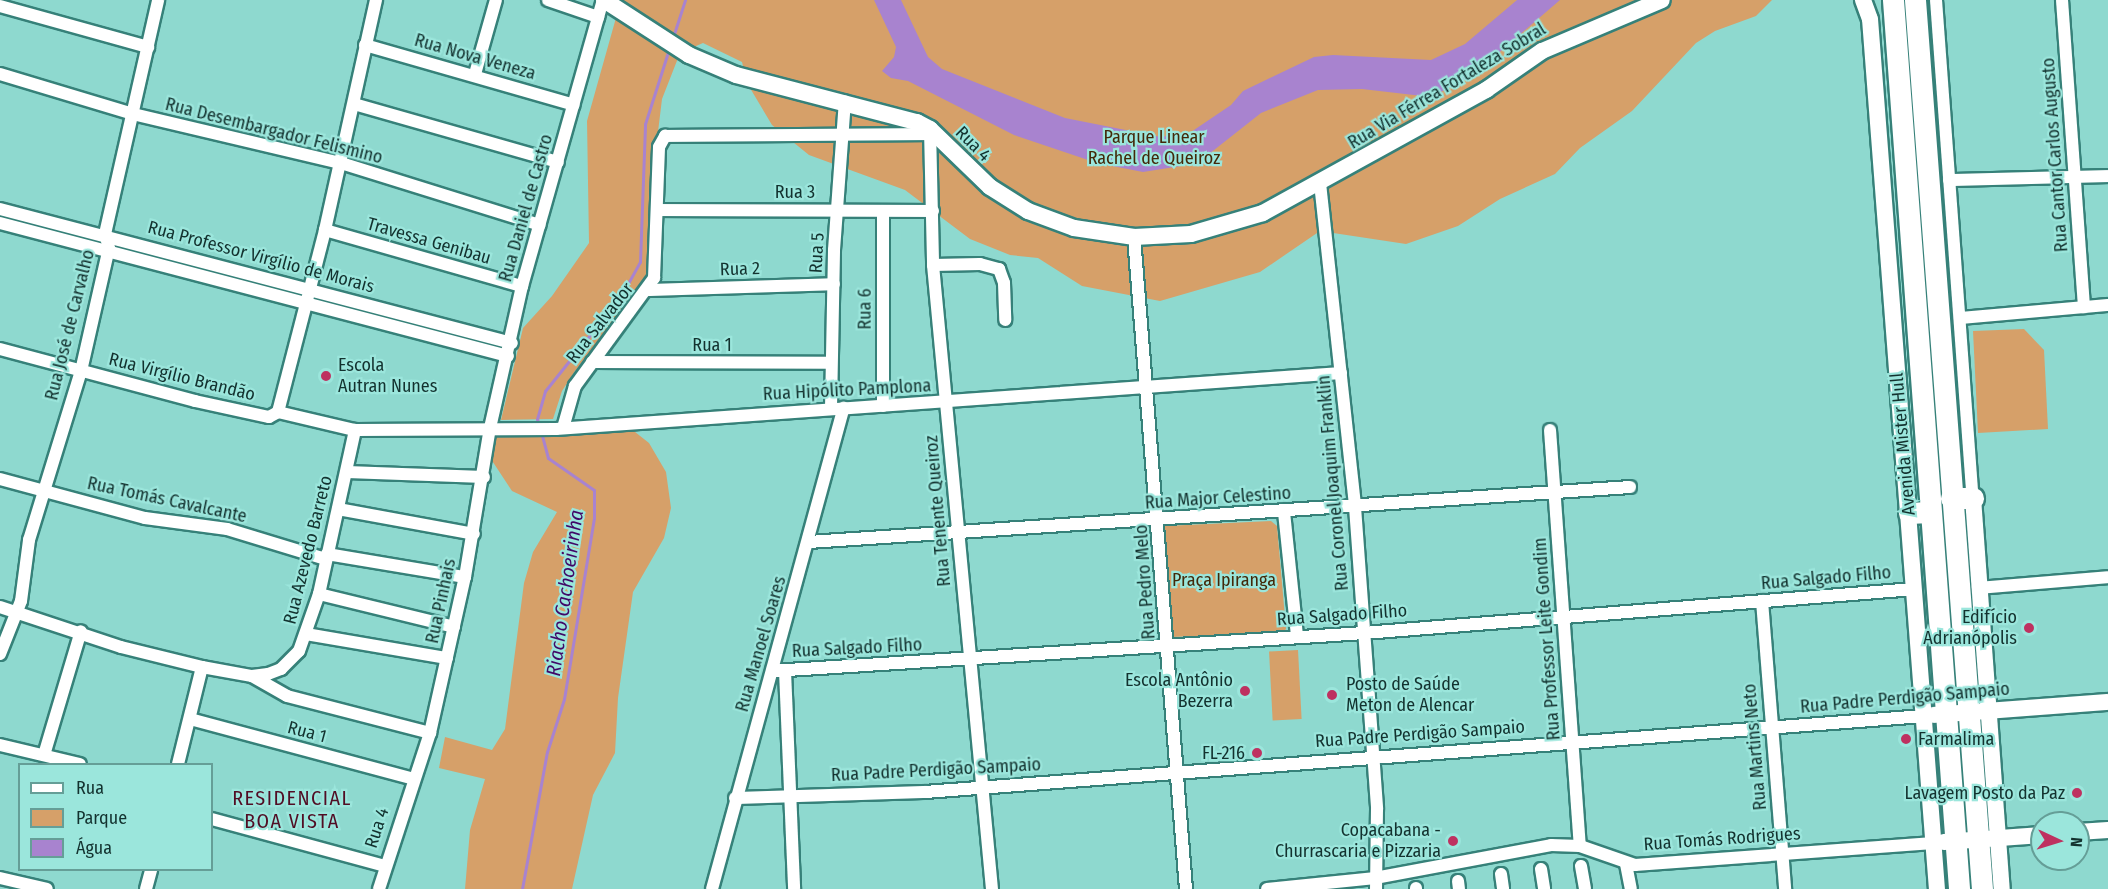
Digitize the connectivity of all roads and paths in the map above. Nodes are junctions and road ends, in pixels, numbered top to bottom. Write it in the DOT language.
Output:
graph roads {
  1 [pos="158,0"];
  2 [pos="376,0"];
  3 [pos="496,0"];
  4 [pos="548,0"];
  5 [pos="604,0"];
  6 [pos="1662,0"];
  7 [pos="1863,0"];
  8 [pos="1893,0"];
  9 [pos="1915,0"];
  10 [pos="1936,0"];
  11 [pos="2062,0"];
  12 [pos="0,6"];
  13 [pos="598,17"];
  14 [pos="366,45"];
  15 [pos="148,47"];
  16 [pos="0,74"];
  17 [pos="475,74"];
  18 [pos="845,101"];
  19 [pos="354,104"];
  20 [pos="574,105"];
  21 [pos="133,114"];
  22 [pos="931,132"];
  23 [pos="846,133"];
  24 [pos="669,135"];
  25 [pos="558,162"];
  26 [pos="341,163"];
  27 [pos="2108,176"];
  28 [pos="2074,177"];
  29 [pos="1949,180"];
  30 [pos="1320,183"];
  31 [pos="657,210"];
  32 [pos="840,210"];
  33 [pos="883,211"];
  34 [pos="933,211"];
  35 [pos="1,215"];
  36 [pos="540,225"];
  37 [pos="326,230"];
  38 [pos="105,234"];
  39 [pos="1134,237"];
  40 [pos="109,248"];
  41 [pos="933,265"];
  42 [pos="217,271"];
  43 [pos="834,284"];
  44 [pos="522,286"];
  45 [pos="311,289"];
  46 [pos="648,290"];
  47 [pos="306,302"];
  48 [pos="2108,305"];
  49 [pos="2084,307"];
  50 [pos="1961,318"];
  51 [pos="1005,320"];
  52 [pos="512,343"];
  53 [pos="0,349"];
  54 [pos="508,356"];
  55 [pos="592,362"];
  56 [pos="831,363"];
  57 [pos="81,371"];
  58 [pos="1341,373"];
  59 [pos="1149,386"];
  60 [pos="947,402"];
  61 [pos="883,406"];
  62 [pos="837,408"];
  63 [pos="278,412"];
  64 [pos="490,428"];
  65 [pos="560,429"];
  66 [pos="355,430"];
  67 [pos="1550,430"];
  68 [pos="347,472"];
  69 [pos="484,477"];
  70 [pos="0,479"];
  71 [pos="1630,487"];
  72 [pos="43,489"];
  73 [pos="1555,492"];
  74 [pos="1951,498"];
  75 [pos="1973,498"];
  76 [pos="1355,507"];
  77 [pos="338,509"];
  78 [pos="1284,512"];
  79 [pos="1919,512"];
  80 [pos="1159,520"];
  81 [pos="958,533"];
  82 [pos="474,534"];
  83 [pos="808,542"];
  84 [pos="326,556"];
  85 [pos="465,577"];
  86 [pos="2108,577"];
  87 [pos="1978,588"];
  88 [pos="1914,589"];
  89 [pos="319,594"];
  90 [pos="1762,601"];
  91 [pos="0,606"];
  92 [pos="17,611"];
  93 [pos="1564,618"];
  94 [pos="454,627"];
  95 [pos="81,631"];
  96 [pos="1364,633"];
  97 [pos="306,634"];
  98 [pos="1297,636"];
  99 [pos="1168,644"];
  100 [pos="0,654"];
  101 [pos="447,658"];
  102 [pos="971,659"];
  103 [pos="202,666"];
  104 [pos="779,671"];
  105 [pos="252,676"];
  106 [pos="2108,702"];
  107 [pos="1978,711"];
  108 [pos="1935,715"];
  109 [pos="190,719"];
  110 [pos="1772,728"];
  111 [pos="430,733"];
  112 [pos="1572,742"];
  113 [pos="0,745"];
  114 [pos="44,755"];
  115 [pos="1372,757"];
  116 [pos="73,763"];
  117 [pos="179,763"];
  118 [pos="1175,772"];
  119 [pos="414,779"];
  120 [pos="982,788"];
  121 [pos="792,797"];
  122 [pos="735,798"];
  123 [pos="213,819"];
  124 [pos="2108,830"];
  125 [pos="2090,831"];
  126 [pos="2030,836"];
  127 [pos="1988,839"];
  128 [pos="1955,841"];
  129 [pos="1933,843"];
  130 [pos="1580,846"];
  131 [pos="1782,855"];
  132 [pos="1626,864"];
  133 [pos="385,866"];
  134 [pos="1581,866"];
  135 [pos="1541,869"];
  136 [pos="151,871"];
  137 [pos="1501,874"];
  138 [pos="0,878"];
  139 [pos="1375,884"];
  140 [pos="39,888"];
  141 [pos="146,889"];
  142 [pos="379,889"];
  143 [pos="712,889"];
  144 [pos="794,889"];
  145 [pos="992,889"];
  146 [pos="1186,889"];
  147 [pos="1267,889"];
  148 [pos="1503,889"];
  149 [pos="1544,889"];
  150 [pos="1585,889"];
  151 [pos="1631,889"];
  152 [pos="1785,889"];
  153 [pos="1937,889"];
  154 [pos="1959,889"];
  155 [pos="1982,889"];
  156 [pos="2002,889"];
  1 -- 15 [label="street, Rua José de Carvalho"];
  2 -- 14 [label="street"];
  3 -- 17 [label="street"];
  4 -- 13 [label="street"];
  5 -- 13 [label="street, Rua Daniel de Castro"];
  5 -- 18 [label="main road, Rua 4"];
  6 -- 30 [label="main road, Rua Via Férrea Fortaleza Sobral"];
  7 -- 79 [label="main road, Avenida Mister Hull"];
  8 -- 79 [label="highway, Avenida Mister Hull"];
  9 -- 74 [label="highway"];
  10 -- 29 [label="street"];
  11 -- 28 [label="street, Rua Cantor Carlos Augusto"];
  12 -- 15 [label="street"];
  13 -- 20 [label="street, Rua Daniel de Castro"];
  14 -- 17 [label="street, Rua Nova Veneza"];
  14 -- 19 [label="street"];
  15 -- 21 [label="street, Rua José de Carvalho"];
  16 -- 21 [label="street, Rua Desembargador Felismino"];
  17 -- 20 [label="street, Rua Nova Veneza"];
  18 -- 22 [label="main road, Rua 4"];
  18 -- 23 [label="street, Rua 5"];
  19 -- 25 [label="street"];
  19 -- 26 [label="street"];
  20 -- 25 [label="street, Rua Daniel de Castro"];
  21 -- 26 [label="street, Rua Desembargador Felismino"];
  21 -- 38 [label="street, Rua José de Carvalho"];
  22 -- 23 [label="street, Rua 4"];
  22 -- 34 [label="street, Rua Tenente Queiroz"];
  22 -- 39 [label="main road, Rua 4"];
  23 -- 24 [label="street, Rua 4"];
  23 -- 32 [label="street, Rua 5"];
  24 -- 31 [label="street, Rua Salvador"];
  25 -- 36 [label="street, Rua Daniel de Castro"];
  26 -- 36 [label="street, Rua Desembargador Felismino"];
  26 -- 37 [label="street"];
  27 -- 28 [label="street"];
  28 -- 29 [label="street"];
  28 -- 49 [label="street, Rua Cantor Carlos Augusto"];
  29 -- 50 [label="street"];
  30 -- 39 [label="main road, Rua 4"];
  30 -- 58 [label="street, Rua Coronel Joaquim Franklin"];
  31 -- 32 [label="street, Rua 3"];
  31 -- 46 [label="street, Rua Salvador"];
  32 -- 33 [label="street, Rua 3"];
  32 -- 43 [label="street, Rua 5"];
  33 -- 34 [label="street, Rua 3"];
  33 -- 61 [label="street, Rua 6"];
  34 -- 41 [label="street, Rua Tenente Queiroz"];
  35 -- 38 [label="street, Rua Professor Virgílio de Morais"];
  35 -- 40 [label="street, Rua Professor Virgílio de Morais"];
  36 -- 44 [label="street, Rua Daniel de Castro"];
  37 -- 44 [label="street, Travessa Genibau"];
  37 -- 45 [label="street"];
  38 -- 40 [label="street, Rua José de Carvalho"];
  38 -- 42 [label="street, Rua Professor Virgílio de Morais"];
  39 -- 59 [label="street, Rua Pedro Melo"];
  40 -- 42 [label="street, Rua Professor Virgílio de Morais"];
  40 -- 57 [label="street, Rua José de Carvalho"];
  41 -- 51 [label="street"];
  41 -- 60 [label="street, Rua Tenente Queiroz"];
  42 -- 45 [label="street, Rua Professor Virgílio de Morais"];
  42 -- 47 [label="street, Rua Professor Virgílio de Morais"];
  43 -- 46 [label="street, Rua 2"];
  43 -- 56 [label="street, Rua 5"];
  44 -- 52 [label="street, Rua Daniel de Castro"];
  45 -- 47 [label="street"];
  45 -- 52 [label="street, Rua Professor Virgílio de Morais"];
  46 -- 55 [label="street, Rua Salvador"];
  47 -- 54 [label="street, Rua Professor Virgílio de Morais"];
  47 -- 63 [label="street"];
  48 -- 49 [label="street"];
  49 -- 50 [label="street"];
  50 -- 75 [label="street"];
  52 -- 54 [label="street, Rua Daniel de Castro"];
  53 -- 57 [label="street, Rua Virgílio Brandão"];
  54 -- 64 [label="street, Rua Daniel de Castro"];
  55 -- 56 [label="street, Rua 1"];
  55 -- 65 [label="street, Rua Salvador"];
  56 -- 62 [label="street, Rua 5"];
  57 -- 63 [label="street, Rua Virgílio Brandão"];
  57 -- 72 [label="street, Rua José de Carvalho"];
  58 -- 59 [label="street, Rua Hipólito Pamplona"];
  58 -- 76 [label="street, Rua Coronel Joaquim Franklin"];
  59 -- 60 [label="street, Rua Hipólito Pamplona"];
  59 -- 80 [label="street, Rua Pedro Melo"];
  60 -- 61 [label="street, Rua Hipólito Pamplona"];
  60 -- 81 [label="street, Rua Tenente Queiroz"];
  61 -- 62 [label="street, Rua Hipólito Pamplona"];
  62 -- 65 [label="street, Rua Hipólito Pamplona"];
  62 -- 83 [label="street, Rua Manoel Soares"];
  63 -- 66 [label="street, Rua Virgílio Brandão"];
  64 -- 65 [label="street, Rua Hipólito Pamplona"];
  64 -- 66 [label="street, Rua Hipólito Pamplona"];
  64 -- 69 [label="street, Rua Pinhais"];
  66 -- 68 [label="street, Rua Azevedo Barreto"];
  67 -- 73 [label="street, Rua Professor Leite Gondim"];
  68 -- 69 [label="street"];
  68 -- 77 [label="street, Rua Azevedo Barreto"];
  69 -- 82 [label="street, Rua Pinhais"];
  70 -- 72 [label="street, Rua Tomás Cavalcante"];
  71 -- 73 [label="street, Rua Major Celestino"];
  72 -- 84 [label="street, Rua Tomás Cavalcante"];
  72 -- 92 [label="street, Rua José de Carvalho"];
  73 -- 76 [label="street, Rua Major Celestino"];
  73 -- 93 [label="street, Rua Professor Leite Gondim"];
  74 -- 75 [label="highway"];
  74 -- 107 [label="highway"];
  75 -- 87 [label="main road"];
  76 -- 78 [label="street, Rua Major Celestino"];
  76 -- 96 [label="street, Rua Coronel Joaquim Franklin"];
  77 -- 82 [label="street"];
  77 -- 84 [label="street, Rua Azevedo Barreto"];
  78 -- 80 [label="street, Rua Major Celestino"];
  78 -- 98 [label="street"];
  79 -- 88 [label="main road, Avenida Mister Hull"];
  79 -- 108 [label="highway, Avenida Mister Hull"];
  80 -- 81 [label="street, Rua Major Celestino"];
  80 -- 99 [label="street, Rua Pedro Melo"];
  81 -- 83 [label="street, Rua Major Celestino"];
  81 -- 102 [label="street, Rua Tenente Queiroz"];
  82 -- 85 [label="street, Rua Pinhais"];
  83 -- 104 [label="street, Rua Manoel Soares"];
  84 -- 85 [label="street, Rua Tomás Cavalcante"];
  84 -- 89 [label="street, Rua Azevedo Barreto"];
  85 -- 94 [label="street, Rua Pinhais"];
  86 -- 87 [label="street"];
  87 -- 107 [label="main road"];
  88 -- 90 [label="street, Rua Salgado Filho"];
  88 -- 108 [label="main road, Avenida Mister Hull"];
  89 -- 94 [label="street"];
  89 -- 97 [label="street, Rua Azevedo Barreto"];
  90 -- 93 [label="street, Rua Salgado Filho"];
  90 -- 110 [label="street, Rua Martins Neto"];
  91 -- 92 [label="street, Rua Azevedo Barreto"];
  92 -- 95 [label="street, Rua Azevedo Barreto"];
  92 -- 100 [label="street, Rua José de Carvalho"];
  93 -- 96 [label="street, Rua Salgado Filho"];
  93 -- 112 [label="street, Rua Professor Leite Gondim"];
  94 -- 101 [label="street, Rua Pinhais"];
  95 -- 103 [label="street, Rua Azevedo Barreto"];
  95 -- 114 [label="street"];
  96 -- 98 [label="street, Rua Salgado Filho"];
  96 -- 115 [label="street, Rua Coronel Joaquim Franklin"];
  97 -- 101 [label="street"];
  97 -- 105 [label="street, Rua Azevedo Barreto"];
  98 -- 99 [label="street, Rua Salgado Filho"];
  99 -- 102 [label="street, Rua Salgado Filho"];
  99 -- 118 [label="street, Rua Pedro Melo"];
  101 -- 111 [label="street, Rua Pinhais"];
  102 -- 104 [label="street, Rua Salgado Filho"];
  102 -- 120 [label="street, Rua Tenente Queiroz"];
  103 -- 105 [label="street, Rua Azevedo Barreto"];
  103 -- 109 [label="street"];
  104 -- 121 [label="street"];
  104 -- 122 [label="street, Rua Manoel Soares"];
  105 -- 111 [label="street"];
  106 -- 107 [label="main road, Rua Padre Perdigão Sampaio"];
  107 -- 108 [label="main road, Rua Padre Perdigão Sampaio"];
  107 -- 127 [label="highway"];
  108 -- 110 [label="street, Rua Padre Perdigão Sampaio"];
  108 -- 128 [label="highway, Avenida Mister Hull"];
  108 -- 129 [label="main road, Avenida Mister Hull"];
  109 -- 117 [label="street"];
  109 -- 119 [label="street, Rua 1"];
  110 -- 112 [label="street, Rua Padre Perdigão Sampaio"];
  110 -- 131 [label="street, Rua Martins Neto"];
  111 -- 119 [label="street, Rua Pinhais"];
  112 -- 115 [label="street, Rua Padre Perdigão Sampaio"];
  112 -- 130 [label="street, Rua Professor Leite Gondim"];
  113 -- 114 [label="street"];
  114 -- 116 [label="street"];
  115 -- 118 [label="street, Rua Padre Perdigão Sampaio"];
  115 -- 139 [label="street, Rua Coronel Joaquim Franklin"];
  118 -- 120 [label="street, Rua Padre Perdigão Sampaio"];
  118 -- 146 [label="street, Rua Pedro Melo"];
  119 -- 133 [label="street, Rua 4"];
  120 -- 121 [label="street, Rua Padre Perdigão Sampaio"];
  120 -- 145 [label="street, Rua Tenente Queiroz"];
  121 -- 122 [label="street, Rua Padre Perdigão Sampaio"];
  121 -- 144 [label="street"];
  122 -- 143 [label="street, Rua Manoel Soares"];
  123 -- 133 [label="street"];
  124 -- 125 [label="main road"];
  126 -- 127 [label="main road, Rua Tomás Rodrigues"];
  127 -- 128 [label="main road, Rua Tomás Rodrigues"];
  127 -- 155 [label="highway"];
  127 -- 156 [label="main road"];
  128 -- 129 [label="main road, Rua Tomás Rodrigues"];
  128 -- 154 [label="highway, Avenida Mister Hull"];
  129 -- 131 [label="street, Rua Tomás Rodrigues"];
  129 -- 153 [label="main road, Avenida Mister Hull"];
  130 -- 132 [label="street, Rua Tomás Rodrigues"];
  130 -- 139 [label="street, Rua Tomás Rodrigues"];
  131 -- 132 [label="street, Rua Tomás Rodrigues"];
  131 -- 152 [label="street, Rua Martins Neto"];
  132 -- 151 [label="street"];
  133 -- 142 [label="street, Rua 4"];
  134 -- 150 [label="street"];
  135 -- 149 [label="street"];
  136 -- 141 [label="street"];
  137 -- 148 [label="street"];
  138 -- 140 [label="street"];
  139 -- 147 [label="street, Rua Tomás Rodrigues"];
}
